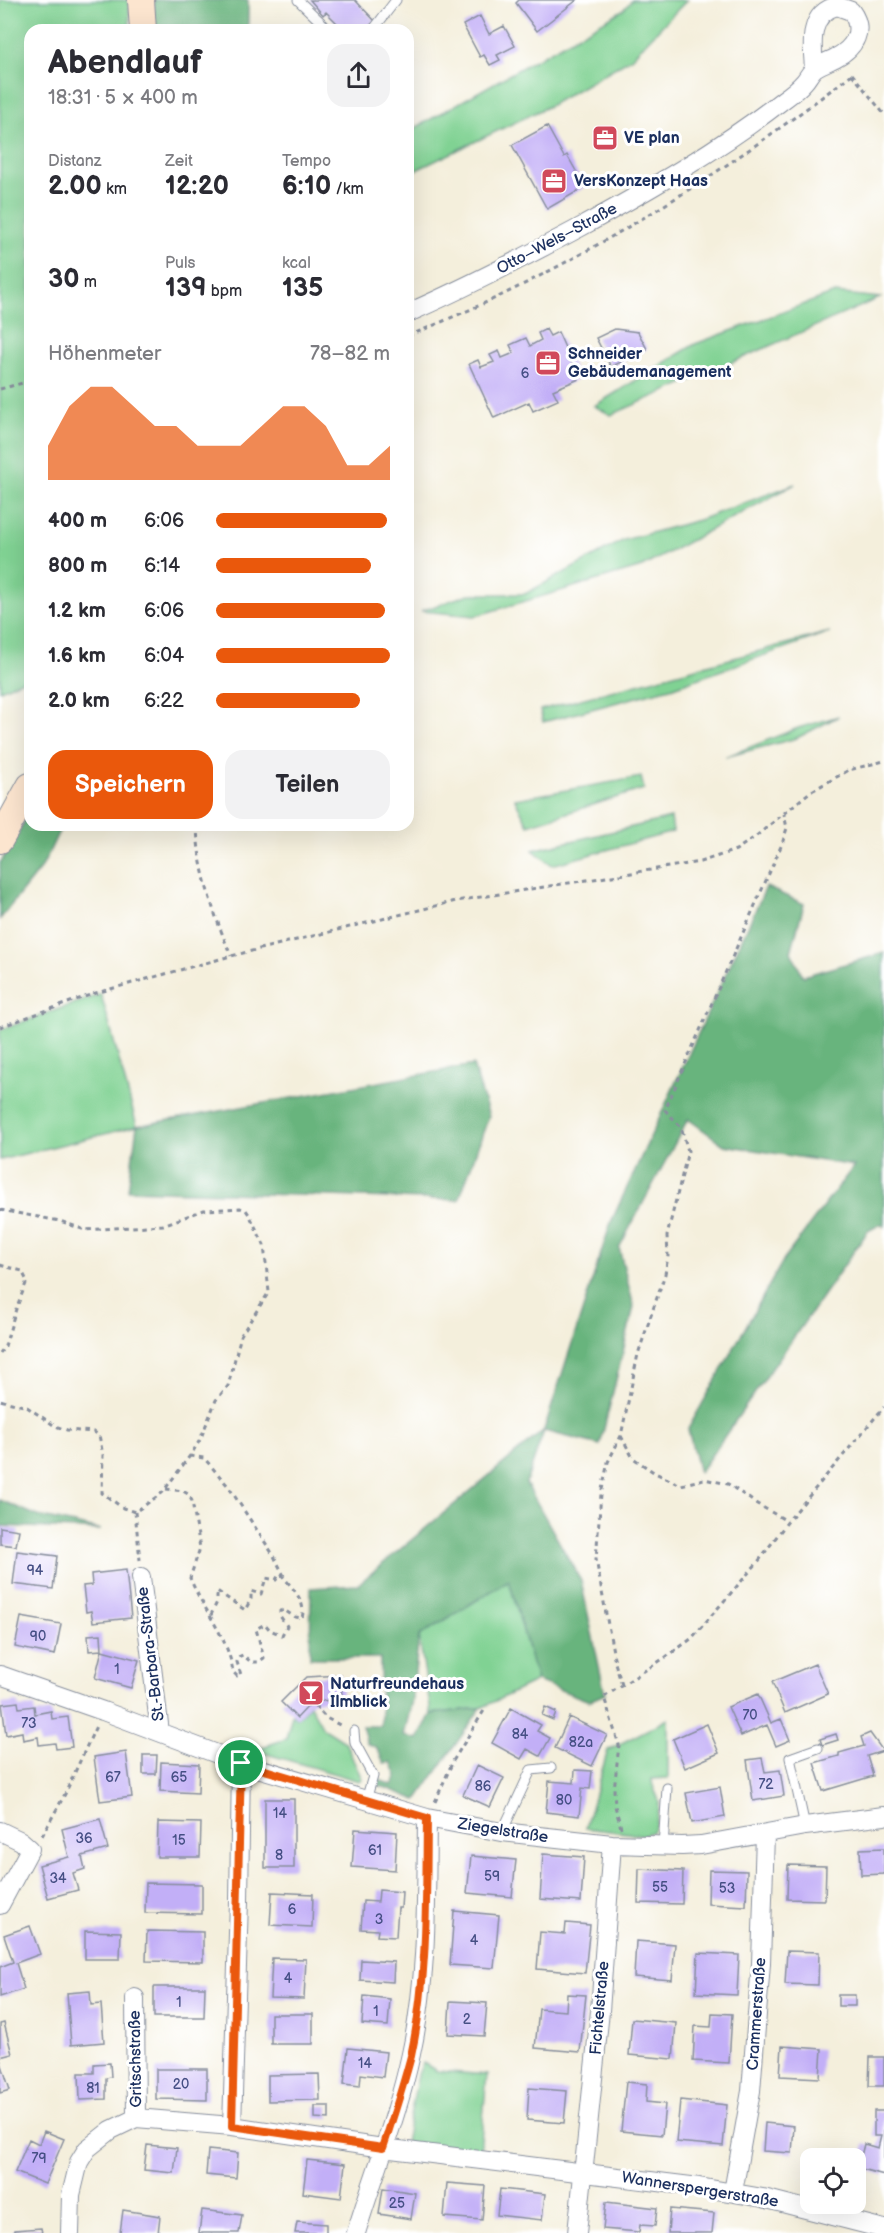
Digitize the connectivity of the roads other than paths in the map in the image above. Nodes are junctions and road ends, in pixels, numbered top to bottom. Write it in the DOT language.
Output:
graph roads {
  1 [pos="141,0"];
  2 [pos="298,0"];
  3 [pos="396,0"];
  4 [pos="143,24"];
  5 [pos="323,24"];
  6 [pos="378,24"];
  7 [pos="814,69"];
  8 [pos="414,310"];
  9 [pos="24,797"];
  10 [pos="0,840"];
  11 [pos="141,1577"];
  12 [pos="0,1675"];
  13 [pos="354,1731"];
  14 [pos="160,1732"];
  15 [pos="818,1748"];
  16 [pos="241,1763"];
  17 [pos="551,1768"];
  18 [pos="667,1788"];
  19 [pos="366,1800"];
  20 [pos="884,1816"];
  21 [pos="427,1818"];
  22 [pos="806,1826"];
  23 [pos="0,1831"];
  24 [pos="502,1832"];
  25 [pos="765,1834"];
  26 [pos="619,1844"];
  27 [pos="663,1846"];
  28 [pos="0,1905"];
  29 [pos="135,1998"];
  30 [pos="136,2118"];
  31 [pos="232,2126"];
  32 [pos="383,2148"];
  33 [pos="585,2172"];
  34 [pos="734,2192"];
  35 [pos="884,2229"];
  36 [pos="70,2233"];
  37 [pos="356,2233"];
  38 [pos="577,2233"];
  1 -- 4 [label="main road"];
  2 -- 5 [label="lane"];
  3 -- 6 [label="lane"];
  7 -- 7 [label="street"];
  7 -- 8 [label="street, Otto–Wels–Straße"];
  9 -- 10 [label="main road"];
  11 -- 14 [label="street, St.-Barbara-Straße"];
  12 -- 14 [label="street, Ziegelstraße"];
  13 -- 19 [label="lane"];
  14 -- 16 [label="street, Ziegelstraße"];
  15 -- 22 [label="lane"];
  16 -- 19 [label="street, Ziegelstraße"];
  16 -- 31 [label="street"];
  17 -- 24 [label="lane"];
  18 -- 27 [label="lane"];
  19 -- 21 [label="street, Ziegelstraße"];
  20 -- 22 [label="street, Ziegelstraße"];
  21 -- 24 [label="street, Ziegelstraße"];
  21 -- 32 [label="street"];
  22 -- 25 [label="street, Ziegelstraße"];
  23 -- 28 [label="street"];
  24 -- 26 [label="street, Ziegelstraße"];
  25 -- 27 [label="street, Ziegelstraße"];
  25 -- 34 [label="street, Crammerstraße"];
  26 -- 27 [label="street, Ziegelstraße"];
  26 -- 33 [label="street, Fichtelstraße"];
  29 -- 30 [label="street, Gritschstraße"];
  30 -- 31 [label="street, Wannerspergerstraße"];
  30 -- 36 [label="street, Gritschstraße"];
  31 -- 32 [label="street, Wannerspergerstraße"];
  32 -- 33 [label="street, Wannerspergerstraße"];
  32 -- 37 [label="street"];
  33 -- 34 [label="street, Wannerspergerstraße"];
  33 -- 38 [label="street"];
  34 -- 35 [label="street, Wannerspergerstraße"];
}
